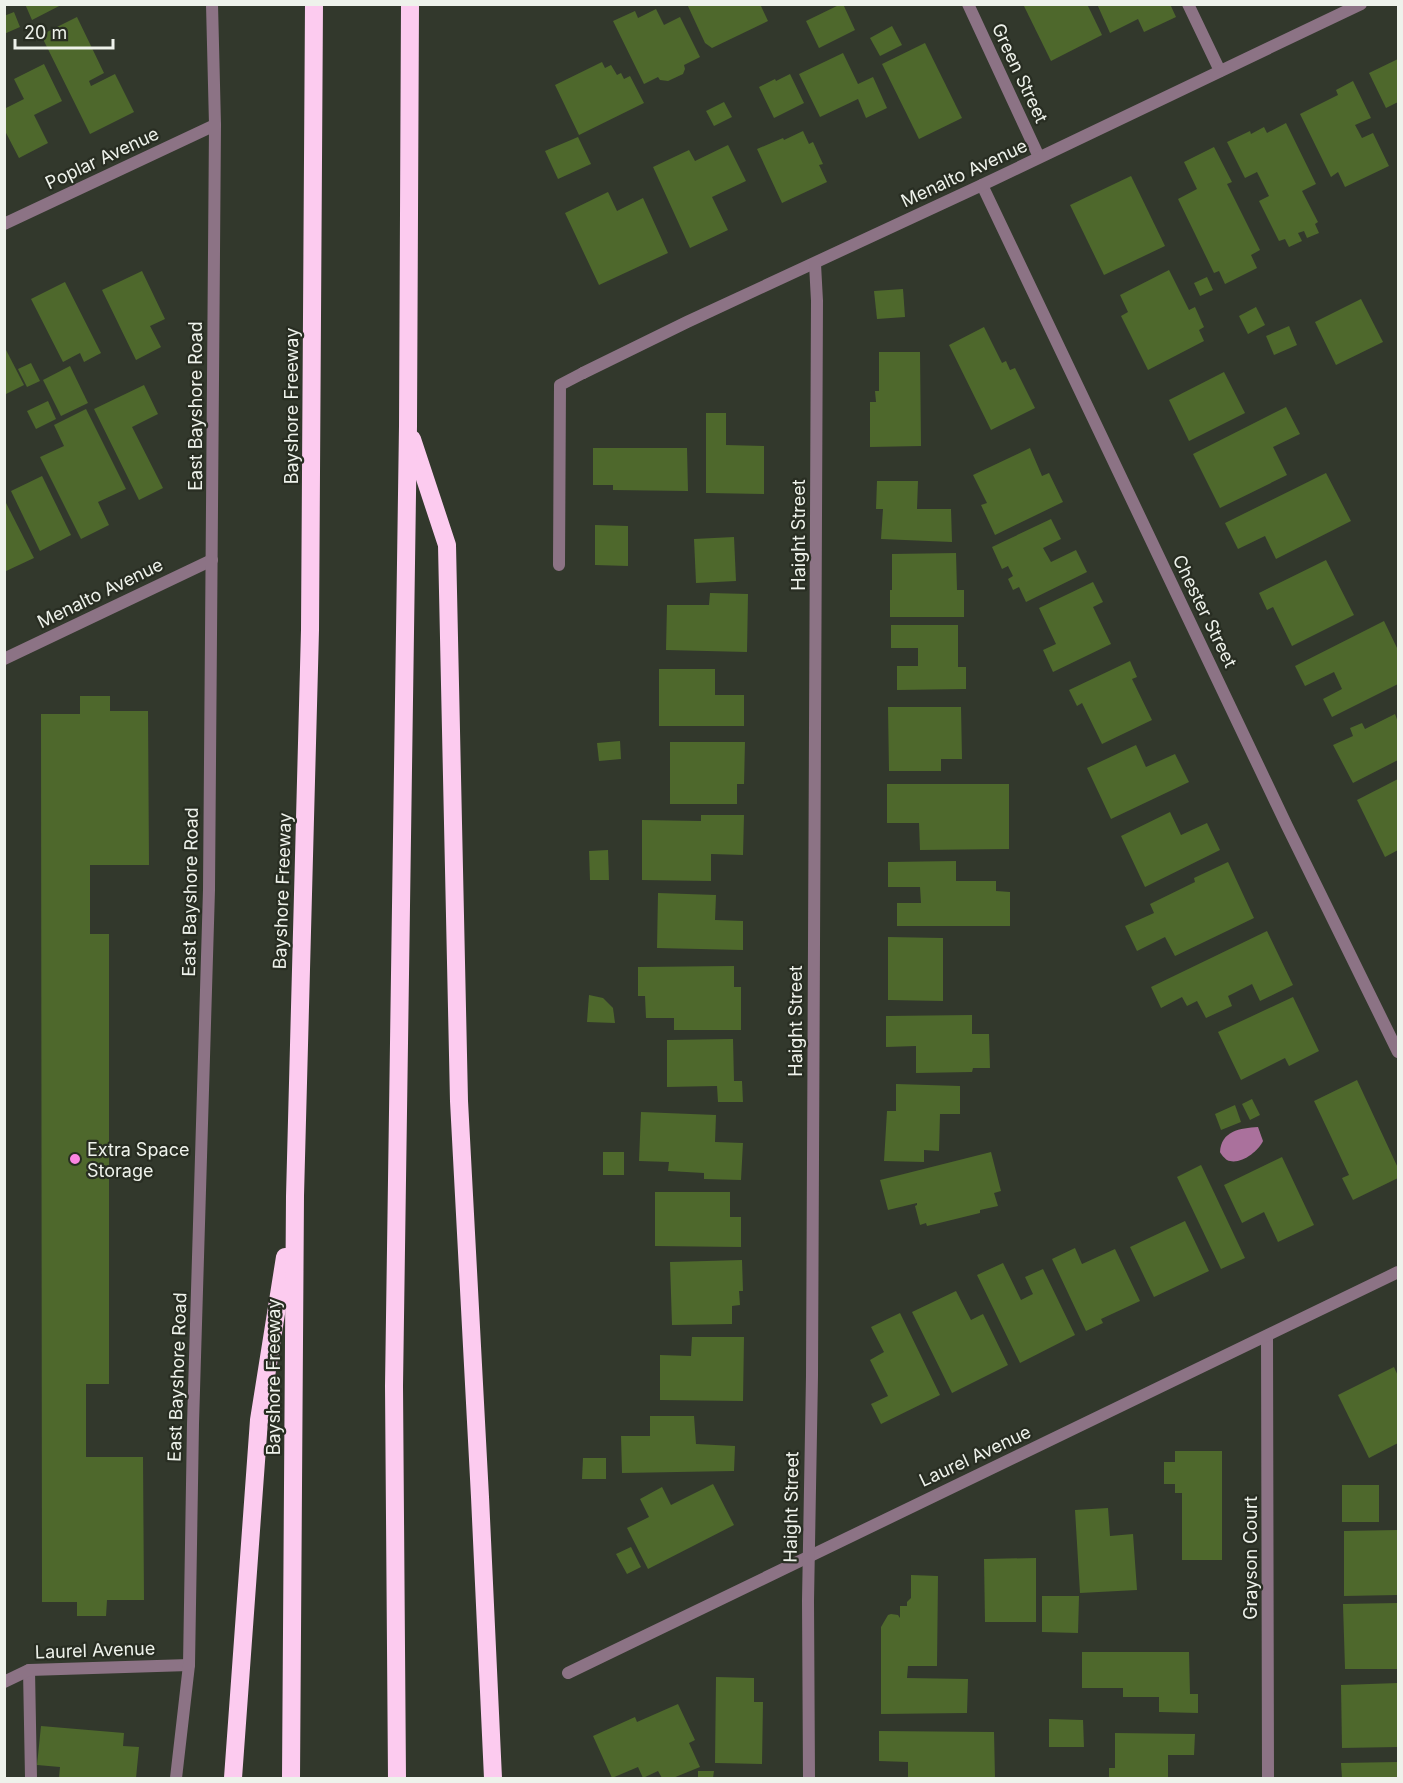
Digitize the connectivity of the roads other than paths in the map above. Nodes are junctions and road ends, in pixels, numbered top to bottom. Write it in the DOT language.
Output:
graph roads {
  1 [pos="212,4"];
  2 [pos="314,4"];
  3 [pos="410,4"];
  4 [pos="968,4"];
  5 [pos="1188,4"];
  6 [pos="1361,4"];
  7 [pos="1220,71"];
  8 [pos="215,125"];
  9 [pos="1039,157"];
  10 [pos="982,185"];
  11 [pos="4,224"];
  12 [pos="815,264"];
  13 [pos="408,426"];
  14 [pos="212,560"];
  15 [pos="559,565"];
  16 [pos="4,659"];
  17 [pos="1398,1052"];
  18 [pos="295,1196"];
  19 [pos="1398,1272"];
  20 [pos="1267,1337"];
  21 [pos="809,1557"];
  22 [pos="189,1665"];
  23 [pos="28,1670"];
  24 [pos="568,1673"];
  25 [pos="4,1682"];
  26 [pos="32,1779"];
  27 [pos="176,1779"];
  28 [pos="233,1779"];
  29 [pos="291,1779"];
  30 [pos="397,1779"];
  31 [pos="493,1779"];
  32 [pos="808,1779"];
  33 [pos="1268,1779"];
  1 -- 8 [label="street, East Bayshore Road"];
  2 -- 18 [label="highway, Bayshore Freeway"];
  3 -- 13 [label="highway"];
  4 -- 9 [label="street, Green Street"];
  5 -- 7 [label="street"];
  6 -- 7 [label="street, Menalto Avenue"];
  7 -- 9 [label="street, Menalto Avenue"];
  8 -- 11 [label="street, Poplar Avenue"];
  8 -- 14 [label="street, East Bayshore Road"];
  9 -- 10 [label="street, Menalto Avenue"];
  10 -- 12 [label="street, Menalto Avenue"];
  10 -- 17 [label="street, Chester Street"];
  12 -- 15 [label="street, Menalto Avenue"];
  12 -- 21 [label="street, Haight Street"];
  13 -- 30 [label="highway"];
  13 -- 31 [label="highway"];
  14 -- 16 [label="street, Menalto Avenue"];
  14 -- 22 [label="street, East Bayshore Road"];
  18 -- 28 [label="highway"];
  18 -- 29 [label="highway, Bayshore Freeway"];
  19 -- 20 [label="street, Laurel Avenue"];
  20 -- 21 [label="street, Laurel Avenue"];
  20 -- 33 [label="street, Grayson Court"];
  21 -- 24 [label="street, Laurel Avenue"];
  21 -- 32 [label="street, Haight Street"];
  22 -- 23 [label="street, Laurel Avenue"];
  22 -- 27 [label="street, East Bayshore Road"];
  23 -- 25 [label="street, Laurel Avenue"];
  23 -- 26 [label="street"];
}
